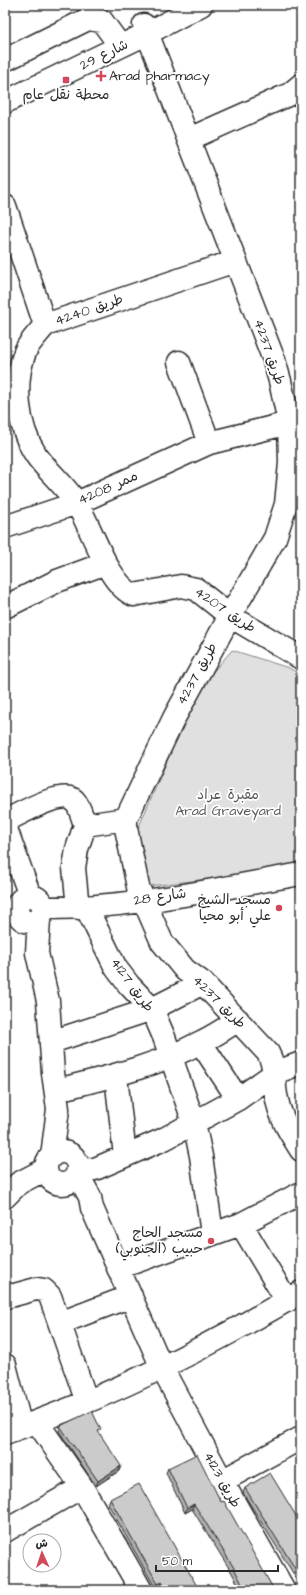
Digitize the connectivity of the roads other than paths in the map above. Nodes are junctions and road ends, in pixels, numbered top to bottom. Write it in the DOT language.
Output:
graph roads {
  1 [pos="182,5"];
  2 [pos="201,5"];
  3 [pos="99,12"];
  4 [pos="146,29"];
  5 [pos="114,44"];
  6 [pos="5,60"];
  7 [pos="301,85"];
  8 [pos="5,91"];
  9 [pos="5,102"];
  10 [pos="5,116"];
  11 [pos="189,140"];
  12 [pos="5,206"];
  13 [pos="235,261"];
  14 [pos="45,325"];
  15 [pos="179,362"];
  16 [pos="295,421"];
  17 [pos="209,443"];
  18 [pos="77,503"];
  19 [pos="5,527"];
  20 [pos="106,563"];
  21 [pos="5,607"];
  22 [pos="230,616"];
  23 [pos="301,658"];
  24 [pos="126,819"];
  25 [pos="5,821"];
  26 [pos="85,825"];
  27 [pos="5,826"];
  28 [pos="301,874"];
  29 [pos="144,900"];
  30 [pos="26,908"];
  31 [pos="82,908"];
  32 [pos="203,983"];
  33 [pos="152,1009"];
  34 [pos="238,1020"];
  35 [pos="51,1042"];
  36 [pos="201,1043"];
  37 [pos="170,1056"];
  38 [pos="301,1063"];
  39 [pos="275,1073"];
  40 [pos="116,1076"];
  41 [pos="238,1099"];
  42 [pos="58,1100"];
  43 [pos="194,1124"];
  44 [pos="301,1150"];
  45 [pos="125,1156"];
  46 [pos="65,1169"];
  47 [pos="301,1193"];
  48 [pos="7,1196"];
  49 [pos="241,1224"];
  50 [pos="212,1234"];
  51 [pos="118,1268"];
  52 [pos="6,1296"];
  53 [pos="131,1296"];
  54 [pos="294,1297"];
  55 [pos="60,1323"];
  56 [pos="5,1364"];
  57 [pos="162,1368"];
  58 [pos="87,1402"];
  59 [pos="21,1427"];
  60 [pos="301,1438"];
  61 [pos="222,1481"];
  62 [pos="82,1487"];
  63 [pos="5,1531"];
  64 [pos="141,1590"];
  65 [pos="284,1590"];
  1 -- 4 [label="street, شارع 29"];
  2 -- 4 [label="street, شارع 29"];
  3 -- 5 [label="street"];
  3 -- 6 [label="street"];
  4 -- 5 [label="street, شارع 29"];
  4 -- 11 [label="street, طريق 4237"];
  5 -- 8 [label="street, شارع 29"];
  5 -- 9 [label="street, شارع 29"];
  5 -- 10 [label="street"];
  7 -- 11 [label="street"];
  11 -- 13 [label="street, طريق 4237"];
  12 -- 14 [label="street"];
  13 -- 14 [label="street, طريق 4240"];
  13 -- 16 [label="street, طريق 4237"];
  14 -- 18 [label="street, طريق 4240"];
  15 -- 17 [label="street"];
  16 -- 17 [label="street, ممر 4208"];
  16 -- 22 [label="street, طريق 4237"];
  17 -- 18 [label="street, ممر 4208"];
  18 -- 19 [label="street, ممر 4208"];
  18 -- 20 [label="street, طريق 4207"];
  20 -- 21 [label="street"];
  20 -- 22 [label="street, طريق 4207"];
  22 -- 23 [label="street, طريق 4207"];
  22 -- 24 [label="street, طريق 4237"];
  24 -- 26 [label="street"];
  24 -- 29 [label="street, طريق 4237"];
  25 -- 26 [label="street"];
  26 -- 31 [label="street"];
  27 -- 30 [label="street"];
  28 -- 29 [label="street, شارع 28"];
  29 -- 31 [label="street, شارع 28"];
  29 -- 32 [label="street, طريق 4237"];
  30 -- 31 [label="street, شارع 28"];
  30 -- 35 [label="street"];
  31 -- 33 [label="street, طريق 4127"];
  32 -- 33 [label="street"];
  32 -- 34 [label="street, طريق 4237"];
  33 -- 35 [label="street"];
  33 -- 37 [label="street, طريق 4127"];
  34 -- 36 [label="street"];
  34 -- 39 [label="street, طريق 4237"];
  35 -- 42 [label="street"];
  36 -- 37 [label="street"];
  36 -- 41 [label="street"];
  37 -- 40 [label="street"];
  37 -- 43 [label="street, طريق 4127"];
  38 -- 39 [label="street"];
  39 -- 41 [label="street"];
  39 -- 44 [label="street, طريق 4237"];
  40 -- 42 [label="street"];
  40 -- 45 [label="street"];
  41 -- 43 [label="street"];
  42 -- 46 [label="street"];
  43 -- 45 [label="street"];
  43 -- 50 [label="street, طريق 4127"];
  45 -- 46 [label="street"];
  46 -- 48 [label="street"];
  46 -- 51 [label="street, طريق 4123"];
  47 -- 49 [label="street"];
  49 -- 50 [label="street"];
  49 -- 54 [label="street"];
  50 -- 51 [label="street"];
  51 -- 53 [label="street, طريق 4123"];
  52 -- 55 [label="street"];
  53 -- 55 [label="street"];
  53 -- 57 [label="street, طريق 4123"];
  54 -- 57 [label="street"];
  55 -- 58 [label="street"];
  56 -- 59 [label="street"];
  57 -- 58 [label="street"];
  57 -- 61 [label="street, طريق 4123"];
  58 -- 59 [label="street"];
  59 -- 62 [label="street"];
  60 -- 61 [label="street"];
  61 -- 65 [label="street, طريق 4123"];
  62 -- 63 [label="street"];
  62 -- 64 [label="street"];
}
